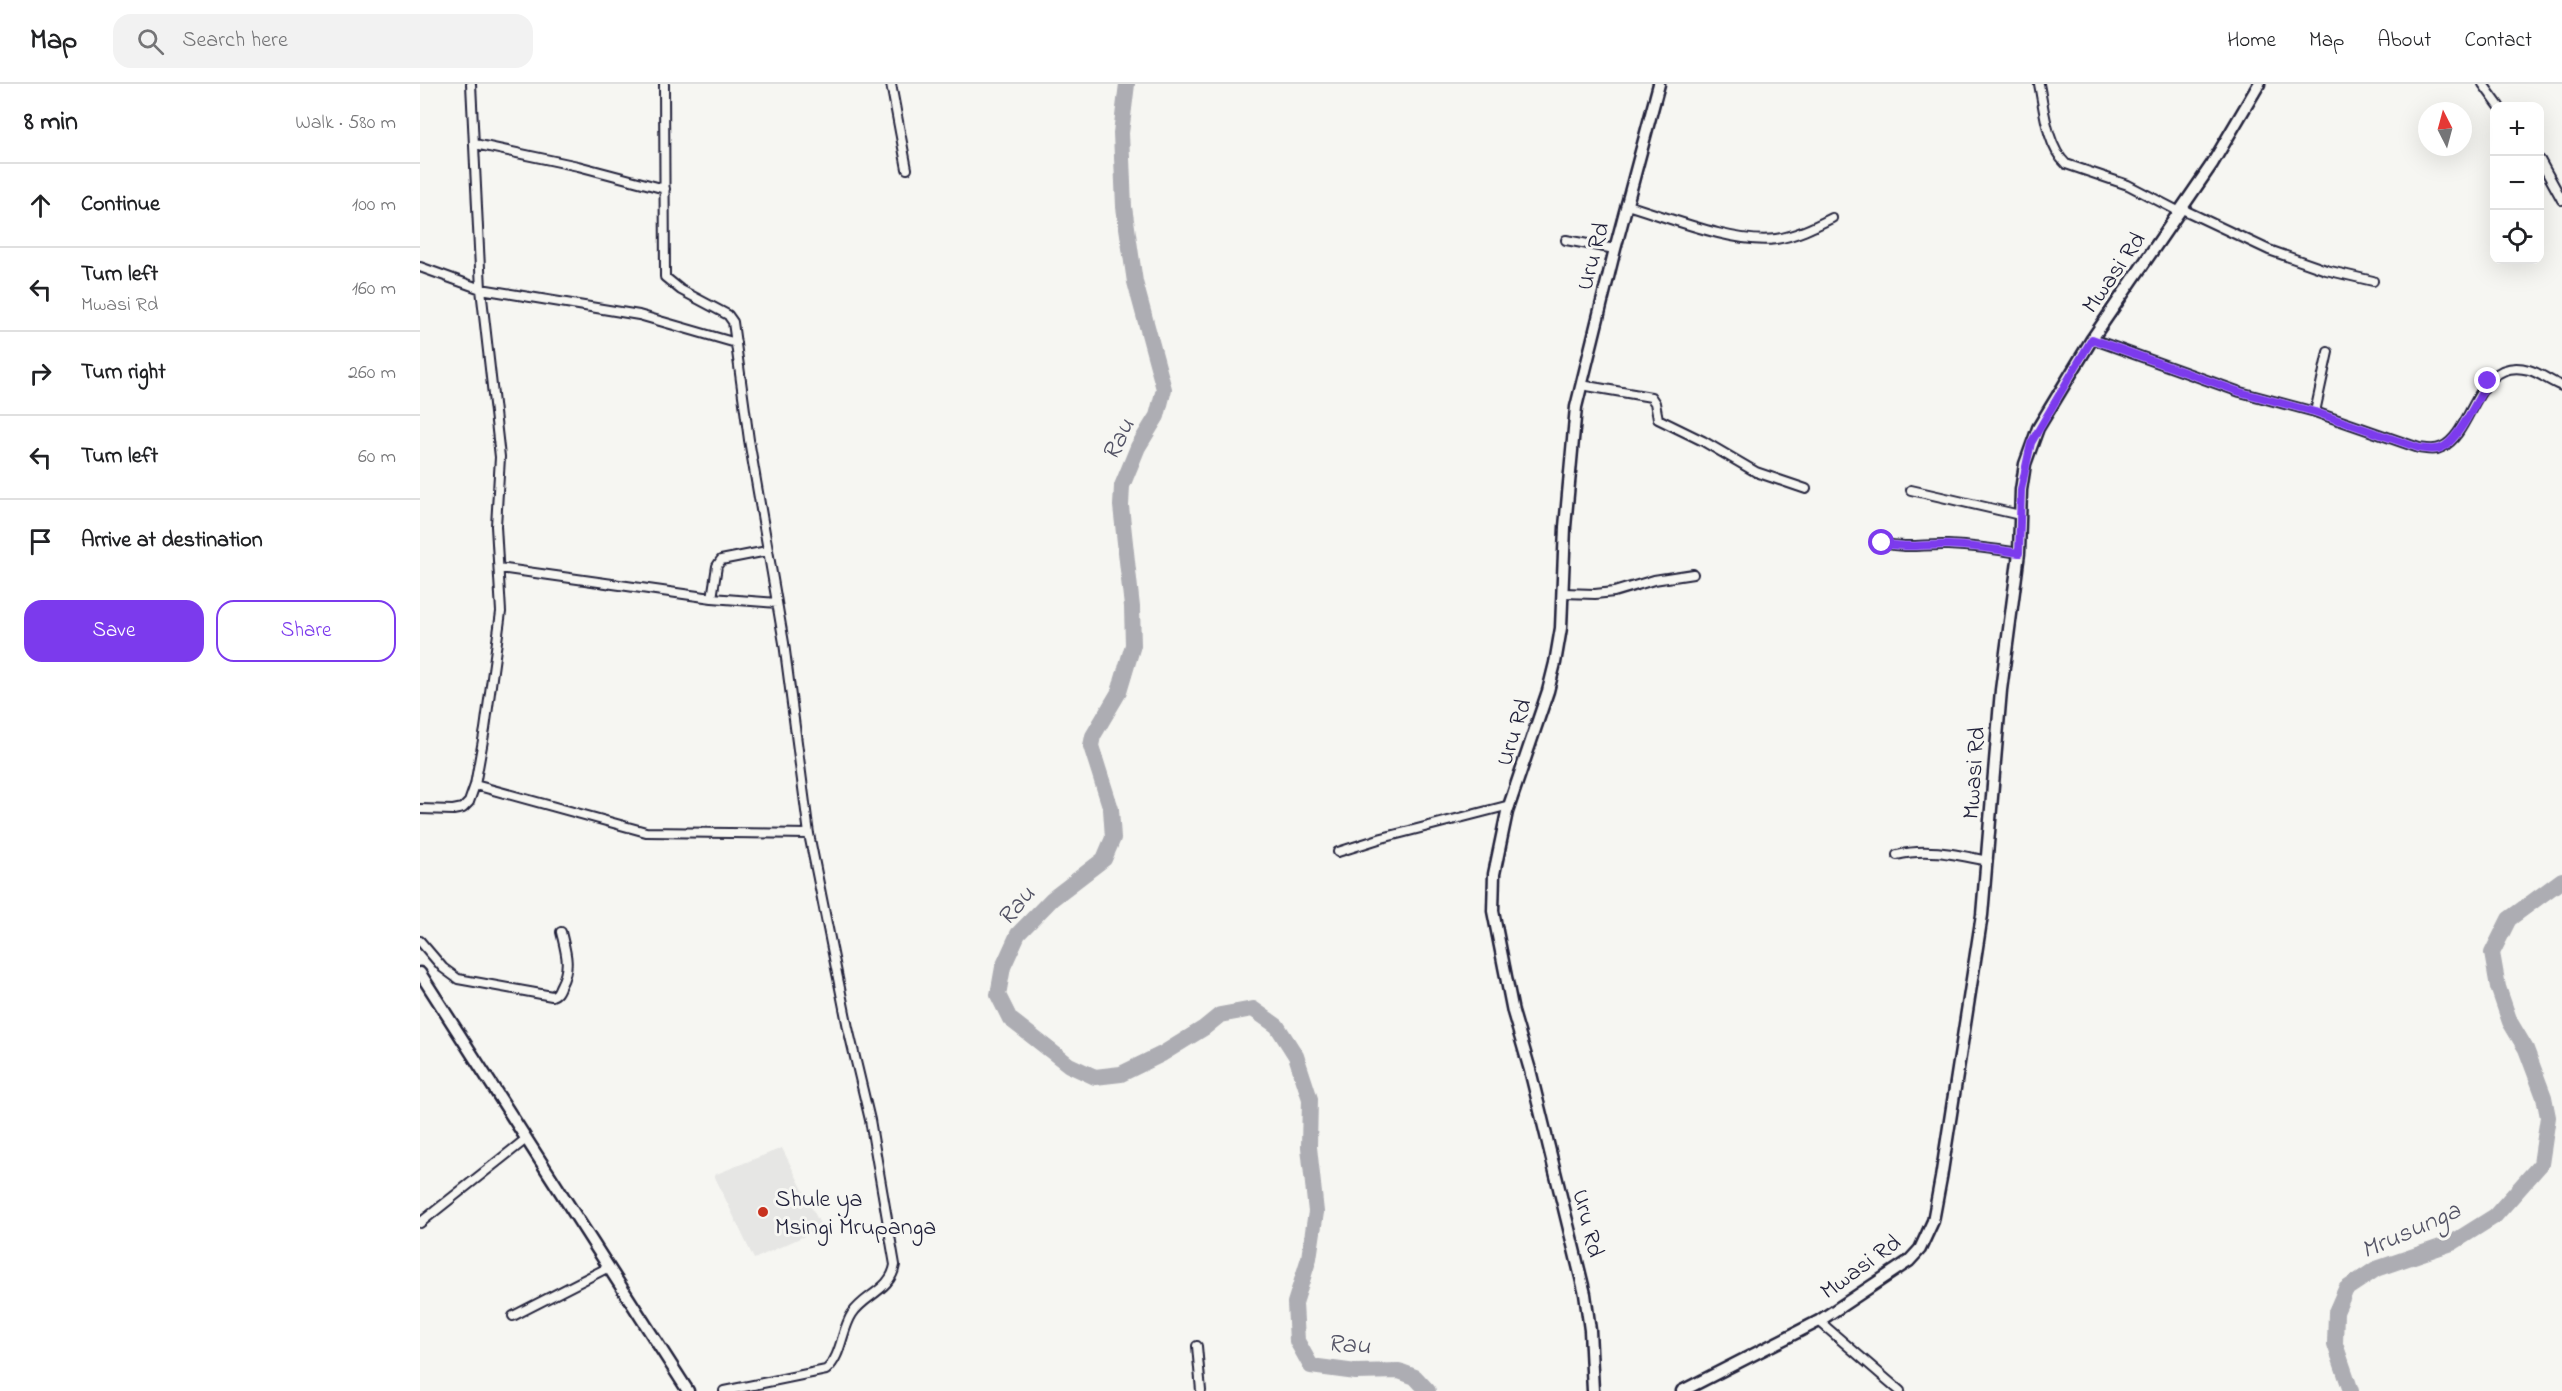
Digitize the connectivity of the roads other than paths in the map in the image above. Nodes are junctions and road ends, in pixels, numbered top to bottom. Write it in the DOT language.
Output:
graph roads {
  1 [pos="471,84"];
  2 [pos="664,84"];
  3 [pos="891,84"];
  4 [pos="1659,84"];
  5 [pos="2039,84"];
  6 [pos="2259,84"];
  7 [pos="2483,84"];
  8 [pos="2496,102"];
  9 [pos="475,144"];
  10 [pos="2544,167"];
  11 [pos="907,169"];
  12 [pos="665,189"];
  13 [pos="2562,200"];
  14 [pos="1627,205"];
  15 [pos="2181,210"];
  16 [pos="1832,218"];
  17 [pos="1566,240"];
  18 [pos="1615,249"];
  19 [pos="420,267"];
  20 [pos="2373,281"];
  21 [pos="481,289"];
  22 [pos="2092,339"];
  23 [pos="736,343"];
  24 [pos="2328,352"];
  25 [pos="1581,385"];
  26 [pos="2562,386"];
  27 [pos="2315,412"];
  28 [pos="1806,489"];
  29 [pos="1911,490"];
  30 [pos="2020,515"];
  31 [pos="1882,543"];
  32 [pos="767,550"];
  33 [pos="2019,553"];
  34 [pos="499,568"];
  35 [pos="1693,574"];
  36 [pos="1563,593"];
  37 [pos="712,598"];
  38 [pos="777,603"];
  39 [pos="475,786"];
  40 [pos="1510,805"];
  41 [pos="420,809"];
  42 [pos="809,834"];
  43 [pos="1338,852"];
  44 [pos="1897,855"];
  45 [pos="1988,861"];
  46 [pos="561,932"];
  47 [pos="420,941"];
  48 [pos="420,973"];
  49 [pos="526,1139"];
  50 [pos="420,1222"];
  51 [pos="609,1267"];
  52 [pos="513,1316"];
  53 [pos="1819,1321"];
  54 [pos="1197,1346"];
  55 [pos="688,1391"];
  56 [pos="724,1391"];
  57 [pos="1201,1391"];
  58 [pos="1593,1391"];
  59 [pos="1682,1391"];
  60 [pos="1900,1391"];
  1 -- 9 [label="street"];
  2 -- 12 [label="street"];
  3 -- 11 [label="street"];
  4 -- 14 [label="street, Uru Rd"];
  5 -- 15 [label="street"];
  6 -- 15 [label="street, Mwasi Rd"];
  7 -- 8 [label="street"];
  9 -- 12 [label="street"];
  9 -- 21 [label="street"];
  10 -- 13 [label="street"];
  12 -- 23 [label="street"];
  14 -- 16 [label="street"];
  14 -- 18 [label="street, Uru Rd"];
  15 -- 20 [label="street"];
  15 -- 22 [label="street, Mwasi Rd"];
  17 -- 18 [label="street"];
  18 -- 25 [label="street, Uru Rd"];
  19 -- 21 [label="street"];
  21 -- 23 [label="street"];
  21 -- 34 [label="street"];
  22 -- 27 [label="street"];
  22 -- 30 [label="street, Mwasi Rd"];
  23 -- 32 [label="street"];
  24 -- 27 [label="street"];
  25 -- 28 [label="street"];
  25 -- 36 [label="street, Uru Rd"];
  26 -- 27 [label="street"];
  29 -- 30 [label="street"];
  30 -- 33 [label="street, Mwasi Rd"];
  31 -- 33 [label="street"];
  32 -- 37 [label="street"];
  32 -- 38 [label="street"];
  33 -- 45 [label="street, Mwasi Rd"];
  34 -- 37 [label="street"];
  34 -- 39 [label="street"];
  35 -- 36 [label="street"];
  36 -- 40 [label="street, Uru Rd"];
  37 -- 38 [label="street"];
  38 -- 42 [label="street"];
  39 -- 41 [label="street"];
  39 -- 42 [label="street"];
  40 -- 43 [label="street"];
  40 -- 58 [label="street, Uru Rd"];
  42 -- 56 [label="street"];
  44 -- 45 [label="street"];
  45 -- 53 [label="street, Mwasi Rd"];
  46 -- 47 [label="street"];
  48 -- 49 [label="street"];
  49 -- 50 [label="street"];
  49 -- 51 [label="street"];
  51 -- 52 [label="street"];
  51 -- 55 [label="street"];
  53 -- 59 [label="street, Mwasi Rd"];
  53 -- 60 [label="street"];
  54 -- 57 [label="street"];
}
